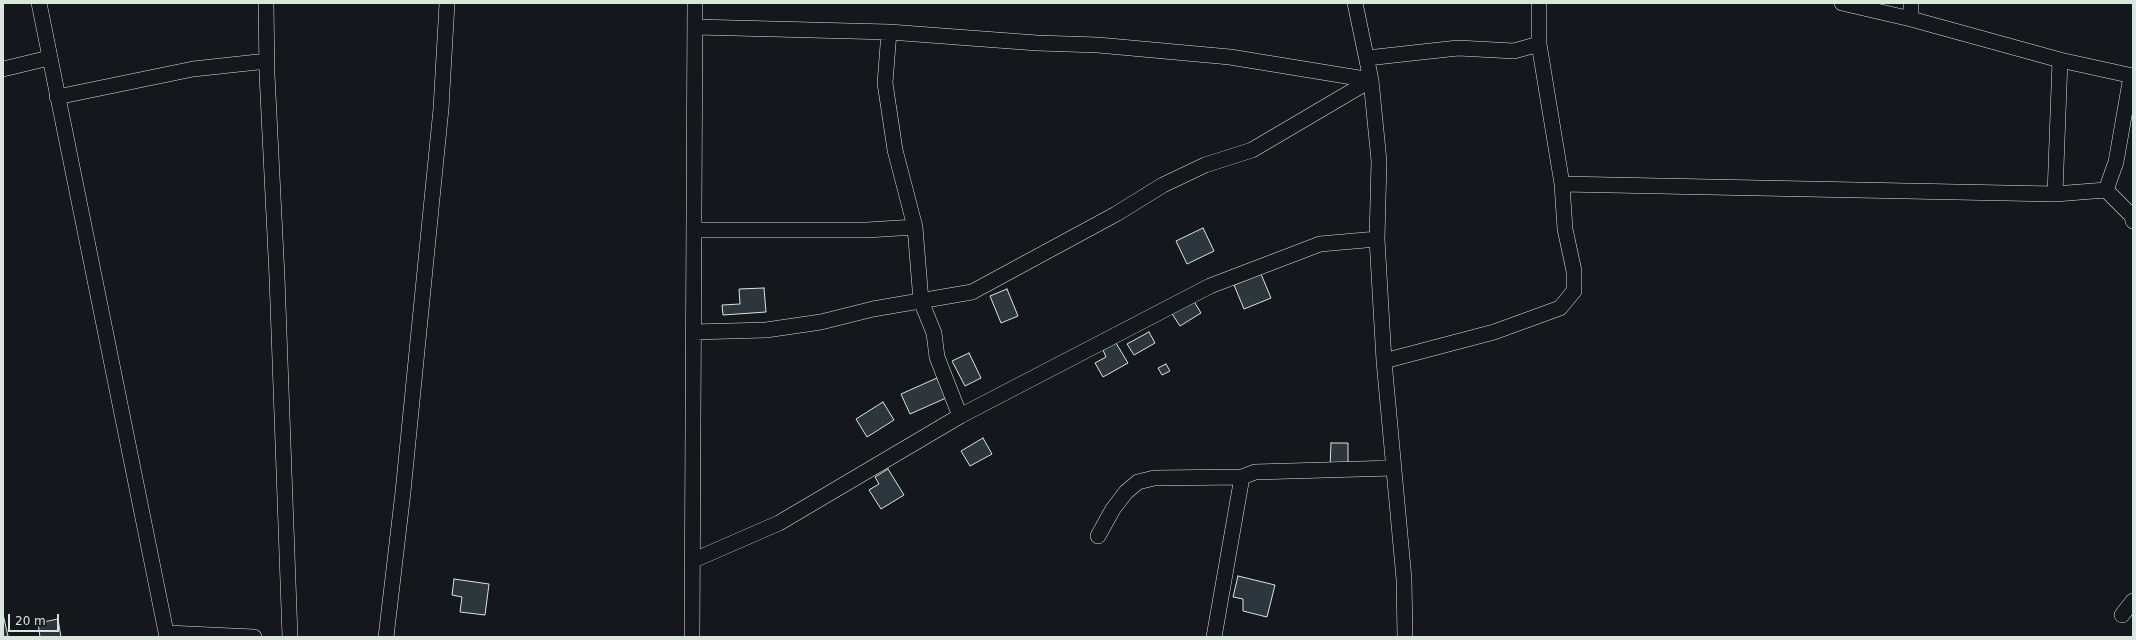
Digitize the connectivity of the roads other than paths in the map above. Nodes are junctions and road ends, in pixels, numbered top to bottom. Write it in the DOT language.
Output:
graph roads {
  1 [pos="39,3"];
  2 [pos="266,3"];
  3 [pos="447,3"];
  4 [pos="695,3"];
  5 [pos="1355,3"];
  6 [pos="1539,3"];
  7 [pos="1842,3"];
  8 [pos="1911,3"];
  9 [pos="1911,19"];
  10 [pos="696,27"];
  11 [pos="889,32"];
  12 [pos="1539,44"];
  13 [pos="49,58"];
  14 [pos="1366,58"];
  15 [pos="2060,60"];
  16 [pos="266,61"];
  17 [pos="3,69"];
  18 [pos="2132,76"];
  19 [pos="1371,80"];
  20 [pos="57,97"];
  21 [pos="1562,184"];
  22 [pos="2106,190"];
  23 [pos="2055,194"];
  24 [pos="2133,221"];
  25 [pos="915,227"];
  26 [pos="695,230"];
  27 [pos="1377,240"];
  28 [pos="921,301"];
  29 [pos="692,332"];
  30 [pos="1384,361"];
  31 [pos="960,416"];
  32 [pos="1394,468"];
  33 [pos="1242,477"];
  34 [pos="1098,536"];
  35 [pos="694,560"];
  36 [pos="2133,601"];
  37 [pos="2122,615"];
  38 [pos="167,635"];
  39 [pos="254,637"];
  40 [pos="290,637"];
  41 [pos="386,637"];
  42 [pos="692,637"];
  43 [pos="1214,637"];
  44 [pos="1405,637"];
  1 -- 13 [label="street"];
  2 -- 16 [label="street"];
  3 -- 41 [label="street"];
  4 -- 10 [label="street"];
  5 -- 14 [label="street"];
  6 -- 12 [label="street"];
  7 -- 9 [label="street"];
  8 -- 9 [label="street"];
  9 -- 15 [label="street"];
  10 -- 11 [label="street"];
  10 -- 26 [label="street"];
  11 -- 19 [label="street"];
  11 -- 25 [label="street"];
  12 -- 14 [label="street"];
  12 -- 21 [label="street"];
  13 -- 17 [label="street"];
  13 -- 20 [label="street"];
  14 -- 19 [label="street"];
  15 -- 18 [label="street"];
  15 -- 23 [label="street"];
  16 -- 20 [label="street"];
  16 -- 40 [label="street"];
  18 -- 22 [label="street"];
  19 -- 27 [label="street"];
  19 -- 28 [label="street"];
  20 -- 38 [label="street"];
  21 -- 23 [label="street"];
  21 -- 30 [label="street"];
  22 -- 23 [label="street"];
  22 -- 24 [label="street"];
  25 -- 26 [label="street"];
  25 -- 28 [label="street"];
  26 -- 29 [label="street"];
  27 -- 30 [label="street"];
  27 -- 31 [label="street"];
  28 -- 29 [label="street"];
  28 -- 31 [label="street"];
  29 -- 35 [label="street"];
  30 -- 32 [label="street"];
  31 -- 35 [label="street"];
  32 -- 33 [label="street"];
  32 -- 44 [label="street"];
  33 -- 34 [label="street"];
  33 -- 43 [label="street"];
  35 -- 42 [label="street"];
  36 -- 37 [label="street"];
  38 -- 39 [label="street"];
}
